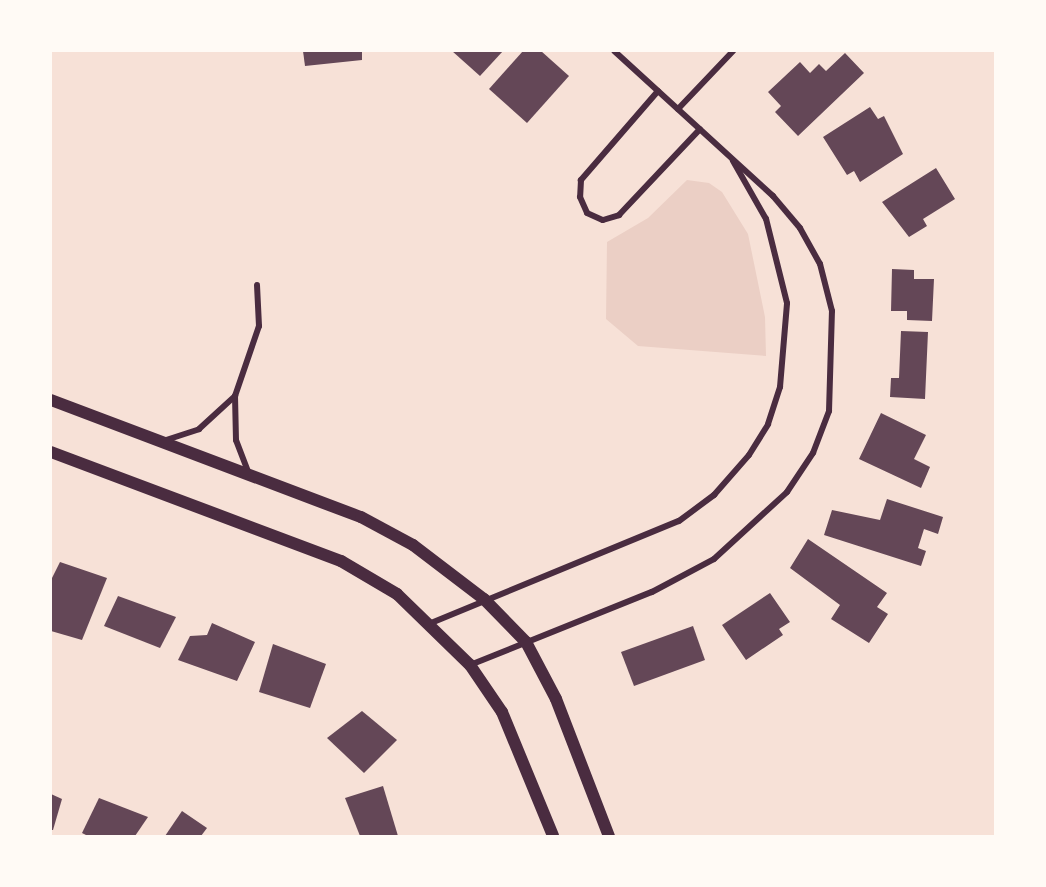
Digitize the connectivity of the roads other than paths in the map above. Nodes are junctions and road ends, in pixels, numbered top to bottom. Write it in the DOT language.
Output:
graph roads {
  1 [pos="614,51"];
  2 [pos="733,51"];
  3 [pos="658,91"];
  4 [pos="678,109"];
  5 [pos="700,129"];
  6 [pos="730,156"];
  7 [pos="257,285"];
  8 [pos="235,396"];
  9 [pos="51,400"];
  10 [pos="160,441"];
  11 [pos="51,452"];
  12 [pos="250,477"];
  13 [pos="484,599"];
  14 [pos="431,622"];
  15 [pos="526,642"];
  16 [pos="470,665"];
  17 [pos="553,836"];
  18 [pos="609,836"];
  1 -- 3 [label="street"];
  2 -- 4 [label="street"];
  3 -- 4 [label="street"];
  3 -- 5 [label="street"];
  4 -- 5 [label="street"];
  5 -- 6 [label="street"];
  6 -- 13 [label="street"];
  6 -- 15 [label="street"];
  7 -- 8 [label="street"];
  8 -- 10 [label="street"];
  8 -- 12 [label="street"];
  9 -- 10 [label="main road"];
  10 -- 12 [label="main road"];
  11 -- 14 [label="main road"];
  12 -- 13 [label="main road"];
  13 -- 14 [label="street"];
  13 -- 15 [label="main road"];
  14 -- 16 [label="main road"];
  15 -- 16 [label="street"];
  15 -- 18 [label="main road"];
  16 -- 17 [label="main road"];
}
